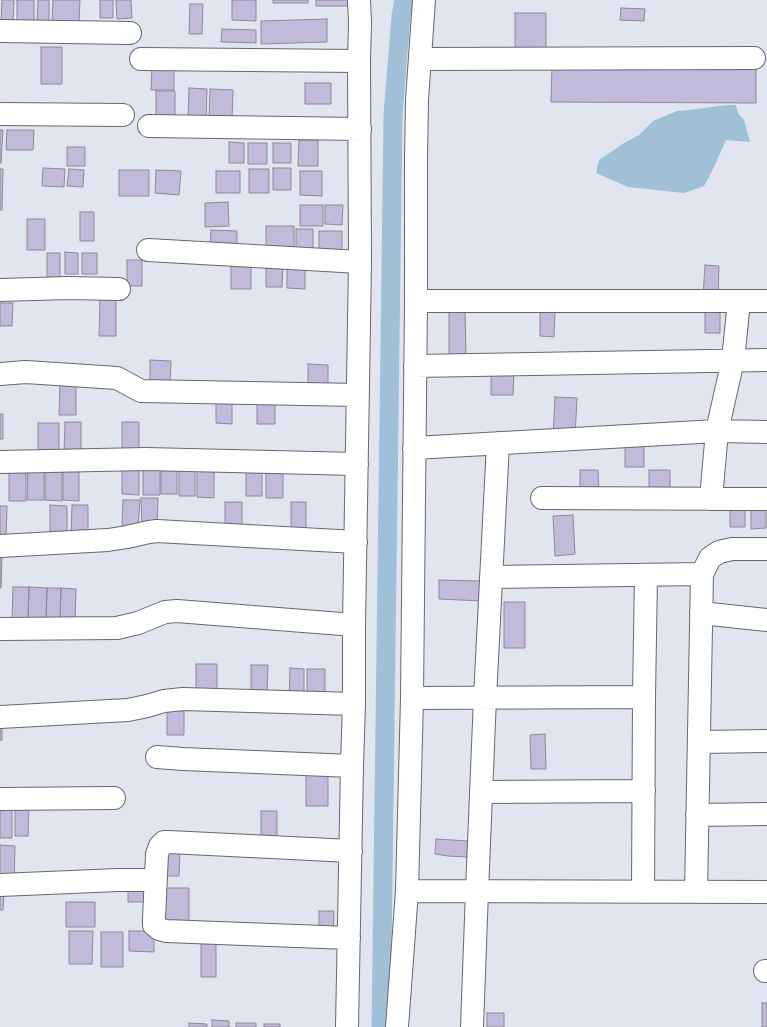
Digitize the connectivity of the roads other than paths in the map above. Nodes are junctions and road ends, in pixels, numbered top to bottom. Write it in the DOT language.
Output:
graph roads {
  1 [pos="359,0"];
  2 [pos="366,0"];
  3 [pos="424,0"];
  4 [pos="360,22"];
  5 [pos="0,31"];
  6 [pos="130,32"];
  7 [pos="754,58"];
  8 [pos="141,59"];
  9 [pos="420,59"];
  10 [pos="359,61"];
  11 [pos="0,114"];
  12 [pos="123,115"];
  13 [pos="149,126"];
  14 [pos="360,129"];
  15 [pos="148,250"];
  16 [pos="360,262"];
  17 [pos="0,290"];
  18 [pos="119,290"];
  19 [pos="416,301"];
  20 [pos="739,301"];
  21 [pos="767,301"];
  22 [pos="733,360"];
  23 [pos="767,360"];
  24 [pos="415,366"];
  25 [pos="0,374"];
  26 [pos="358,395"];
  27 [pos="716,431"];
  28 [pos="767,432"];
  29 [pos="498,443"];
  30 [pos="414,448"];
  31 [pos="0,462"];
  32 [pos="357,464"];
  33 [pos="542,498"];
  34 [pos="711,499"];
  35 [pos="767,499"];
  36 [pos="356,542"];
  37 [pos="0,546"];
  38 [pos="767,549"];
  39 [pos="702,574"];
  40 [pos="646,575"];
  41 [pos="491,577"];
  42 [pos="702,613"];
  43 [pos="767,620"];
  44 [pos="354,625"];
  45 [pos="0,629"];
  46 [pos="644,697"];
  47 [pos="412,698"];
  48 [pos="485,698"];
  49 [pos="354,704"];
  50 [pos="0,716"];
  51 [pos="767,740"];
  52 [pos="699,742"];
  53 [pos="157,757"];
  54 [pos="352,766"];
  55 [pos="644,791"];
  56 [pos="481,792"];
  57 [pos="114,798"];
  58 [pos="0,799"];
  59 [pos="767,814"];
  60 [pos="697,815"];
  61 [pos="351,851"];
  62 [pos="155,880"];
  63 [pos="0,885"];
  64 [pos="406,891"];
  65 [pos="476,891"];
  66 [pos="643,892"];
  67 [pos="696,892"];
  68 [pos="767,892"];
  69 [pos="349,938"];
  70 [pos="347,1027"];
  71 [pos="397,1027"];
  72 [pos="472,1027"];
  1 -- 4 [label="street"];
  2 -- 4 [label="street"];
  3 -- 9 [label="street"];
  4 -- 10 [label="street"];
  5 -- 6 [label="street"];
  7 -- 9 [label="street"];
  8 -- 10 [label="street"];
  9 -- 19 [label="street"];
  10 -- 14 [label="street"];
  11 -- 12 [label="street"];
  13 -- 14 [label="street"];
  14 -- 16 [label="street"];
  15 -- 16 [label="street"];
  16 -- 26 [label="street"];
  17 -- 18 [label="street"];
  19 -- 20 [label="street"];
  19 -- 24 [label="street"];
  20 -- 21 [label="street"];
  20 -- 22 [label="street"];
  22 -- 23 [label="street"];
  22 -- 24 [label="street"];
  22 -- 27 [label="street"];
  24 -- 30 [label="street"];
  25 -- 26 [label="street"];
  26 -- 32 [label="street"];
  27 -- 28 [label="street"];
  27 -- 29 [label="street"];
  27 -- 34 [label="street"];
  29 -- 30 [label="street"];
  29 -- 41 [label="street"];
  30 -- 47 [label="street"];
  31 -- 32 [label="street"];
  32 -- 36 [label="street"];
  33 -- 34 [label="street"];
  34 -- 35 [label="street"];
  36 -- 37 [label="street"];
  36 -- 44 [label="street"];
  38 -- 39 [label="street"];
  39 -- 40 [label="street"];
  39 -- 42 [label="street"];
  40 -- 41 [label="street"];
  40 -- 46 [label="street"];
  41 -- 48 [label="street"];
  42 -- 43 [label="street"];
  42 -- 52 [label="street"];
  44 -- 45 [label="street"];
  44 -- 49 [label="street"];
  46 -- 48 [label="street"];
  46 -- 55 [label="street"];
  47 -- 48 [label="street"];
  47 -- 64 [label="street"];
  48 -- 56 [label="street"];
  49 -- 50 [label="street"];
  49 -- 54 [label="street"];
  51 -- 52 [label="street"];
  52 -- 60 [label="street"];
  53 -- 54 [label="street"];
  54 -- 61 [label="street"];
  55 -- 56 [label="street"];
  55 -- 66 [label="street"];
  56 -- 65 [label="street"];
  57 -- 58 [label="street"];
  59 -- 60 [label="street"];
  60 -- 67 [label="street"];
  61 -- 62 [label="street"];
  61 -- 69 [label="street"];
  62 -- 63 [label="street"];
  62 -- 69 [label="street"];
  64 -- 65 [label="street"];
  64 -- 71 [label="street"];
  65 -- 66 [label="street"];
  65 -- 72 [label="street"];
  66 -- 67 [label="street"];
  67 -- 68 [label="street"];
  69 -- 70 [label="street"];
}
